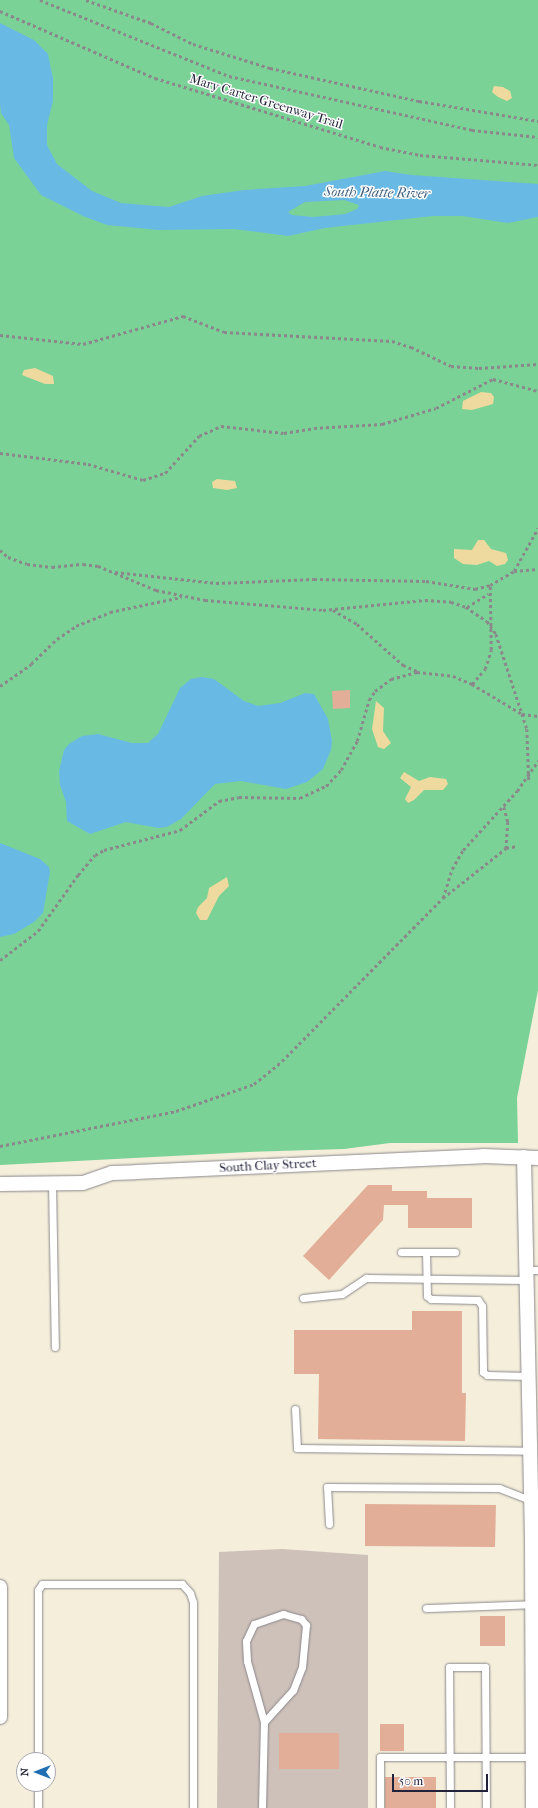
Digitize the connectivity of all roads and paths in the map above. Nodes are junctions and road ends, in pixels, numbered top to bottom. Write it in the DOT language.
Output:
graph roads {
  1 [pos="40,0"];
  2 [pos="86,0"];
  3 [pos="0,11"];
  4 [pos="538,121"];
  5 [pos="538,137"];
  6 [pos="538,165"];
  7 [pos="0,335"];
  8 [pos="538,364"];
  9 [pos="538,391"];
  10 [pos="0,453"];
  11 [pos="538,528"];
  12 [pos="0,550"];
  13 [pos="538,569"];
  14 [pos="112,571"];
  15 [pos="514,571"];
  16 [pos="490,585"];
  17 [pos="489,594"];
  18 [pos="181,597"];
  19 [pos="466,607"];
  20 [pos="332,610"];
  21 [pos="492,628"];
  22 [pos="417,672"];
  23 [pos="472,684"];
  24 [pos="0,686"];
  25 [pos="522,714"];
  26 [pos="538,716"];
  27 [pos="538,761"];
  28 [pos="528,773"];
  29 [pos="530,780"];
  30 [pos="504,807"];
  31 [pos="517,846"];
  32 [pos="506,848"];
  33 [pos="443,898"];
  34 [pos="0,960"];
  35 [pos="0,1146"];
  36 [pos="524,1157"];
  37 [pos="538,1158"];
  38 [pos="0,1184"];
  39 [pos="52,1184"];
  40 [pos="401,1252"];
  41 [pos="426,1252"];
  42 [pos="455,1252"];
  43 [pos="530,1274"];
  44 [pos="427,1279"];
  45 [pos="303,1298"];
  46 [pos="55,1347"];
  47 [pos="529,1376"];
  48 [pos="534,1394"];
  49 [pos="295,1409"];
  50 [pos="530,1451"];
  51 [pos="531,1500"];
  52 [pos="329,1524"];
  53 [pos="535,1538"];
  54 [pos="0,1587"];
  55 [pos="535,1604"];
  56 [pos="426,1608"];
  57 [pos="535,1655"];
  58 [pos="0,1717"];
  59 [pos="264,1722"];
  60 [pos="535,1730"];
  61 [pos="38,1752"];
  62 [pos="450,1757"];
  63 [pos="485,1757"];
  64 [pos="533,1757"];
  65 [pos="535,1772"];
  66 [pos="38,1792"];
  67 [pos="38,1808"];
  68 [pos="192,1808"];
  69 [pos="262,1808"];
  70 [pos="380,1808"];
  71 [pos="450,1808"];
  72 [pos="486,1808"];
  73 [pos="533,1808"];
  1 -- 5 [label="path"];
  2 -- 4 [label="path"];
  3 -- 6 [label="path, Mary Carter Greenway Trail"];
  7 -- 8 [label="path"];
  9 -- 10 [label="path"];
  11 -- 15 [label="path"];
  12 -- 14 [label="path"];
  13 -- 15 [label="path"];
  14 -- 16 [label="path"];
  14 -- 18 [label="path"];
  15 -- 16 [label="path"];
  16 -- 17 [label="path"];
  17 -- 19 [label="path"];
  17 -- 21 [label="path"];
  18 -- 20 [label="path"];
  18 -- 24 [label="path"];
  19 -- 20 [label="path"];
  19 -- 21 [label="path"];
  20 -- 22 [label="path"];
  21 -- 23 [label="path"];
  21 -- 25 [label="path"];
  22 -- 23 [label="path"];
  22 -- 34 [label="path"];
  23 -- 25 [label="path"];
  25 -- 26 [label="path"];
  25 -- 28 [label="path"];
  27 -- 28 [label="path"];
  28 -- 29 [label="path"];
  28 -- 30 [label="path"];
  30 -- 32 [label="path"];
  30 -- 33 [label="path"];
  31 -- 32 [label="path"];
  32 -- 33 [label="path"];
  33 -- 35 [label="path"];
  36 -- 37 [label="street, South Clay Street"];
  36 -- 39 [label="street, South Clay Street"];
  36 -- 43 [label="street"];
  38 -- 39 [label="street, South Clay Street"];
  39 -- 46 [label="lane"];
  40 -- 41 [label="lane"];
  41 -- 42 [label="lane"];
  41 -- 44 [label="lane"];
  43 -- 44 [label="lane"];
  43 -- 47 [label="street"];
  44 -- 45 [label="lane"];
  44 -- 47 [label="lane"];
  47 -- 48 [label="street"];
  48 -- 50 [label="street"];
  49 -- 50 [label="lane"];
  50 -- 51 [label="street"];
  51 -- 52 [label="lane"];
  51 -- 53 [label="street"];
  53 -- 55 [label="street"];
  54 -- 58 [label="street"];
  55 -- 56 [label="lane"];
  55 -- 57 [label="street"];
  57 -- 60 [label="street"];
  59 -- 59 [label="lane"];
  59 -- 69 [label="lane"];
  60 -- 64 [label="street"];
  61 -- 68 [label="lane"];
  62 -- 63 [label="lane"];
  62 -- 63 [label="lane"];
  62 -- 70 [label="lane"];
  62 -- 71 [label="lane"];
  63 -- 64 [label="lane"];
  63 -- 72 [label="lane"];
  64 -- 65 [label="street"];
  65 -- 73 [label="street"];
  66 -- 67 [label="lane"];
}
